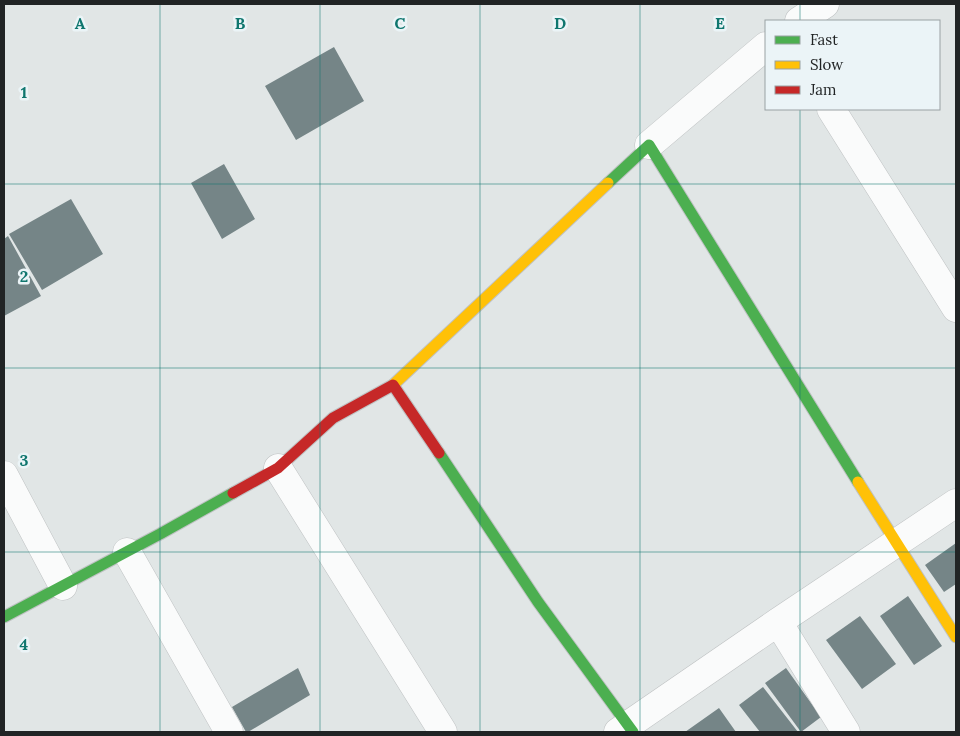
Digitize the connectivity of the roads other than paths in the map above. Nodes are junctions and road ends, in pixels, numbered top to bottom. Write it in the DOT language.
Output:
graph roads {
  1 [pos="825,4"];
  2 [pos="801,20"];
  3 [pos="765,47"];
  4 [pos="832,110"];
  5 [pos="649,145"];
  6 [pos="956,308"];
  7 [pos="393,385"];
  8 [pos="278,468"];
  9 [pos="4,475"];
  10 [pos="956,503"];
  11 [pos="896,543"];
  12 [pos="127,552"];
  13 [pos="63,586"];
  14 [pos="4,617"];
  15 [pos="778,622"];
  16 [pos="956,637"];
  17 [pos="626,730"];
  18 [pos="229,732"];
  19 [pos="443,732"];
  20 [pos="846,732"];
  1 -- 2 [label="street"];
  3 -- 5 [label="street"];
  4 -- 6 [label="street"];
  5 -- 7 [label="street"];
  5 -- 11 [label="street"];
  7 -- 8 [label="street"];
  7 -- 17 [label="street"];
  8 -- 12 [label="street"];
  8 -- 19 [label="street"];
  9 -- 13 [label="street"];
  10 -- 11 [label="street"];
  11 -- 15 [label="street"];
  11 -- 16 [label="street"];
  12 -- 13 [label="street"];
  12 -- 18 [label="street"];
  13 -- 14 [label="street"];
  15 -- 17 [label="street"];
  15 -- 20 [label="street"];
}
